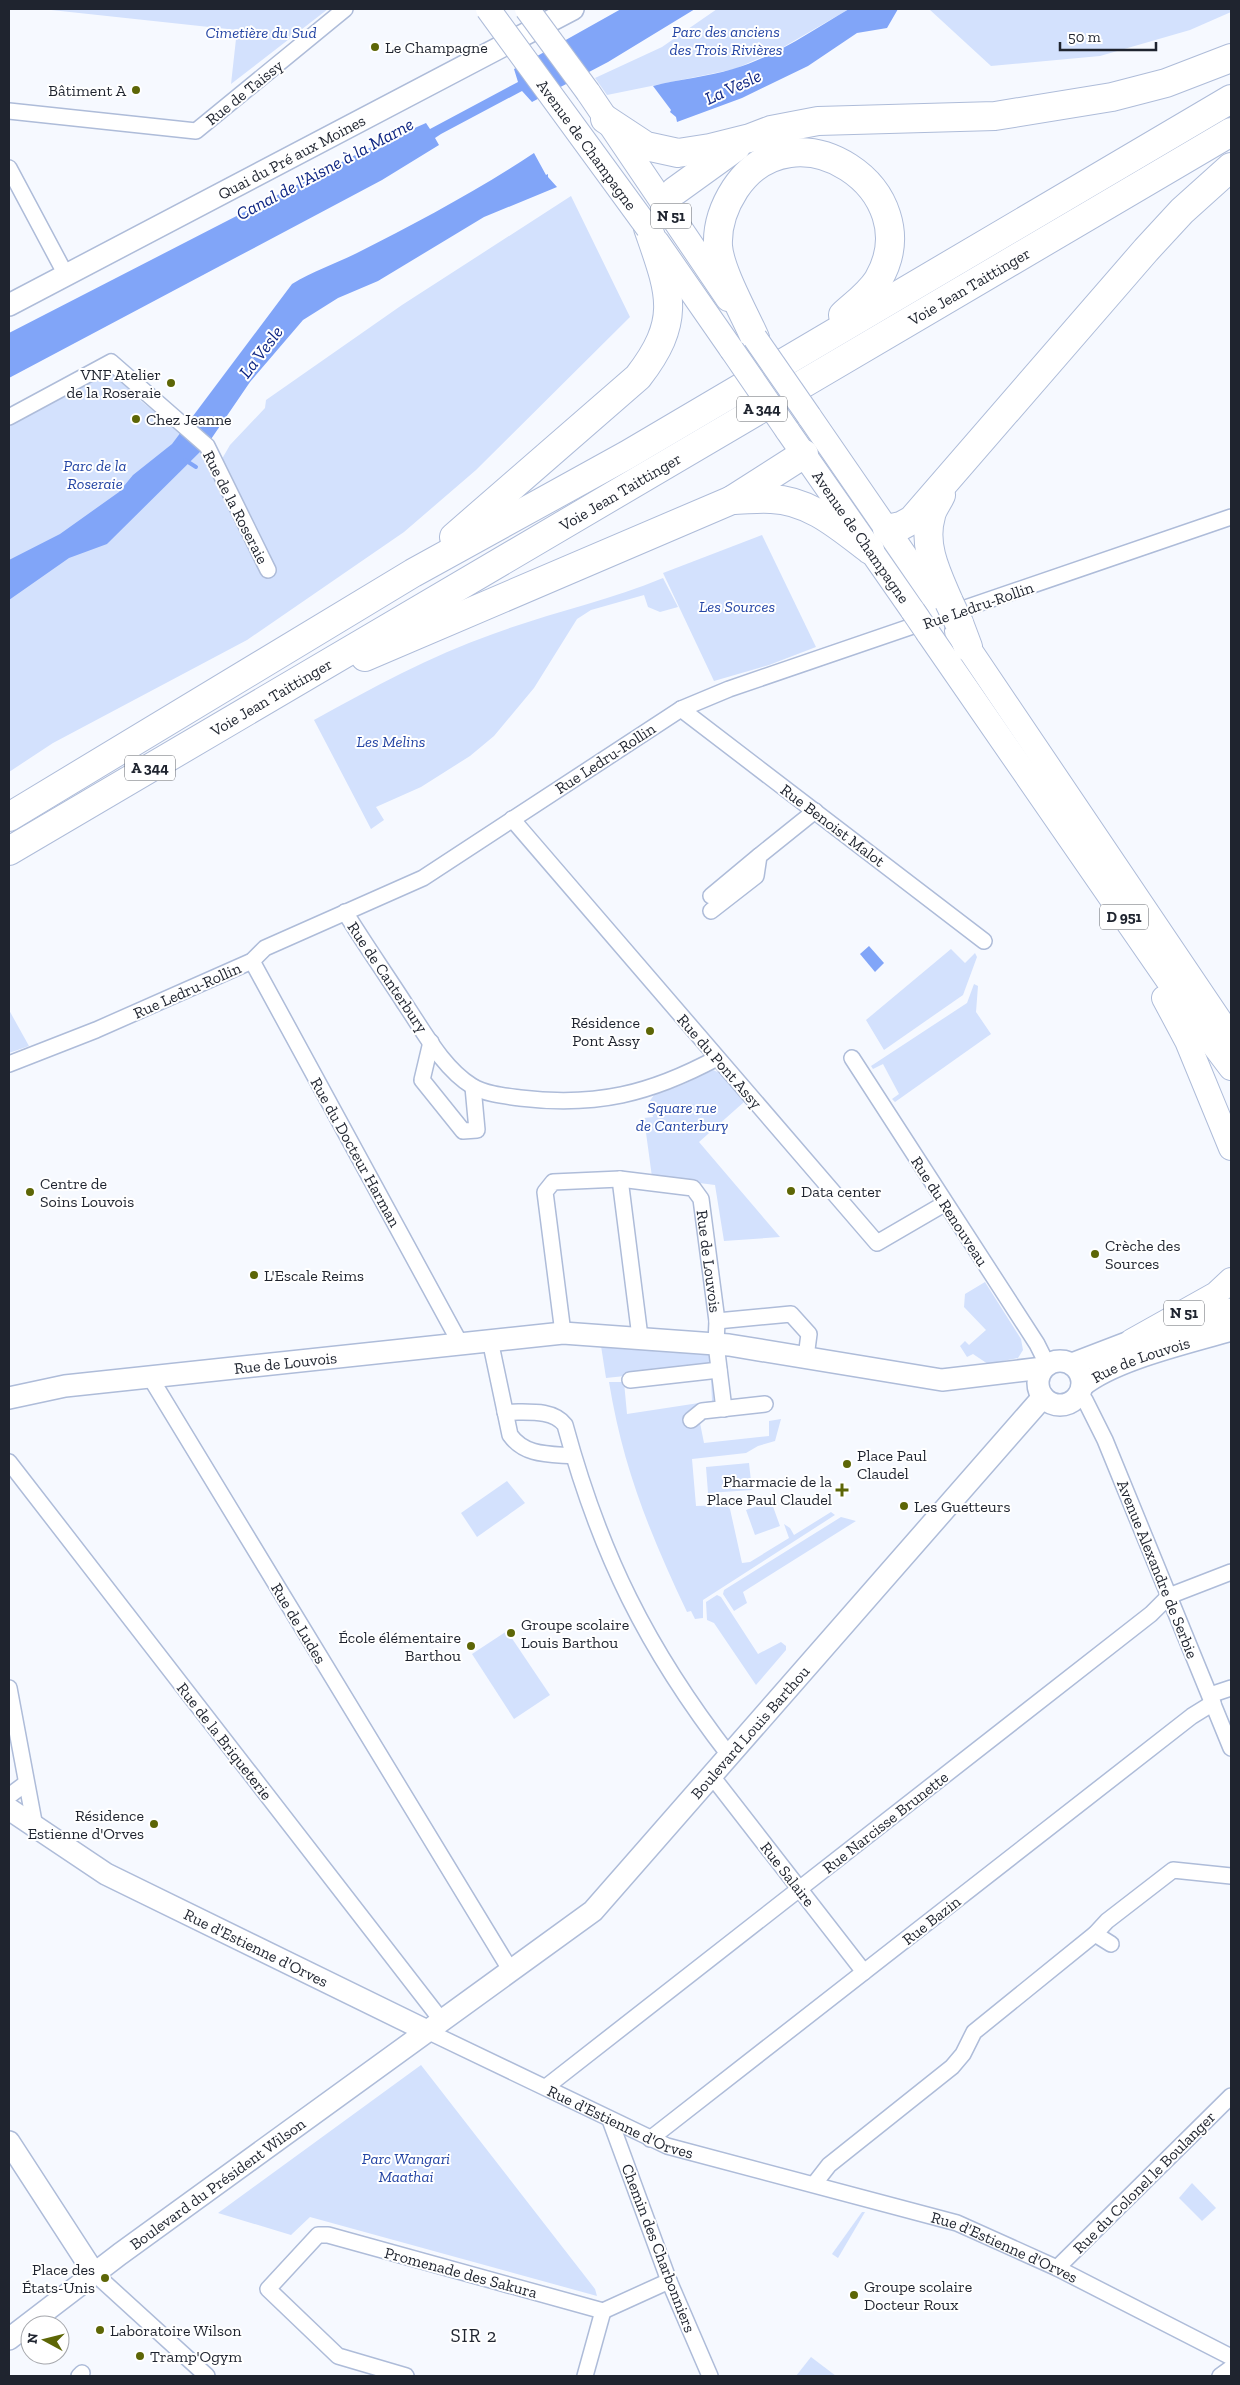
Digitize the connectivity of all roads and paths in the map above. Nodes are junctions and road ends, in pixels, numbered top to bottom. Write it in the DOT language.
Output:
graph roads {
  1 [pos="345,9"];
  2 [pos="488,9"];
  3 [pos="527,9"];
  4 [pos="573,9"];
  5 [pos="1231,58"];
  6 [pos="1231,99"];
  7 [pos="9,111"];
  8 [pos="605,119"];
  9 [pos="1231,132"];
  10 [pos="750,138"];
  11 [pos="1231,167"];
  12 [pos="9,168"];
  13 [pos="669,198"];
  14 [pos="648,228"];
  15 [pos="66,274"];
  16 [pos="9,304"];
  17 [pos="743,344"];
  18 [pos="811,347"];
  19 [pos="9,417"];
  20 [pos="814,447"];
  21 [pos="950,476"];
  22 [pos="732,500"];
  23 [pos="1231,517"];
  24 [pos="871,537"];
  25 [pos="268,570"];
  26 [pos="413,572"];
  27 [pos="954,620"];
  28 [pos="928,633"];
  29 [pos="291,685"];
  30 [pos="681,709"];
  31 [pos="1020,765"];
  32 [pos="815,811"];
  33 [pos="9,817"];
  34 [pos="512,819"];
  35 [pos="9,851"];
  36 [pos="711,903"];
  37 [pos="344,912"];
  38 [pos="1167,940"];
  39 [pos="984,941"];
  40 [pos="252,961"];
  41 [pos="1231,1021"];
  42 [pos="1231,1037"];
  43 [pos="431,1042"];
  44 [pos="717,1058"];
  45 [pos="852,1058"];
  46 [pos="9,1064"];
  47 [pos="1231,1068"];
  48 [pos="473,1087"];
  49 [pos="1231,1148"];
  50 [pos="620,1179"];
  51 [pos="944,1204"];
  52 [pos="1231,1280"];
  53 [pos="1231,1309"];
  54 [pos="716,1321"];
  55 [pos="1231,1330"];
  56 [pos="563,1333"];
  57 [pos="640,1337"];
  58 [pos="490,1340"];
  59 [pos="1132,1341"];
  60 [pos="460,1343"];
  61 [pos="716,1344"];
  62 [pos="806,1357"];
  63 [pos="1072,1364"];
  64 [pos="719,1370"];
  65 [pos="150,1377"];
  66 [pos="1043,1379"];
  67 [pos="630,1380"];
  68 [pos="1080,1390"];
  69 [pos="9,1398"];
  70 [pos="765,1404"];
  71 [pos="724,1409"];
  72 [pos="505,1412"];
  73 [pos="691,1420"];
  74 [pos="573,1456"];
  75 [pos="9,1462"];
  76 [pos="1231,1572"];
  77 [pos="1168,1596"];
  78 [pos="9,1688"];
  79 [pos="1231,1688"];
  80 [pos="1211,1699"];
  81 [pos="1231,1748"];
  82 [pos="729,1755"];
  83 [pos="711,1775"];
  84 [pos="25,1784"];
  85 [pos="9,1796"];
  86 [pos="9,1809"];
  87 [pos="34,1827"];
  88 [pos="1231,1876"];
  89 [pos="799,1889"];
  90 [pos="1095,1934"];
  91 [pos="1111,1944"];
  92 [pos="511,1971"];
  93 [pos="864,1972"];
  94 [pos="434,2026"];
  95 [pos="546,2087"];
  96 [pos="1231,2096"];
  97 [pos="610,2120"];
  98 [pos="650,2140"];
  99 [pos="9,2142"];
  100 [pos="815,2184"];
  101 [pos="1057,2268"];
  102 [pos="94,2273"];
  103 [pos="669,2281"];
  104 [pos="603,2311"];
  105 [pos="9,2339"];
  106 [pos="1231,2357"];
  107 [pos="1231,2368"];
  108 [pos="377,2372"];
  109 [pos="207,2376"];
  110 [pos="406,2376"];
  111 [pos="585,2376"];
  112 [pos="710,2376"];
  113 [pos="1220,2376"];
  1 -- 7 [label="street, Rue de Taissy"];
  2 -- 14 [label="main road, Avenue de Champagne / N 51, bridge"];
  3 -- 8 [label="main road, Avenue de Champagne / N 51, bridge"];
  4 -- 15 [label="street, Quai du Pré aux Moines"];
  5 -- 10 [label="highway"];
  6 -- 18 [label="highway, Voie Jean Taittinger / A 344"];
  8 -- 10 [label="highway"];
  8 -- 13 [label="main road, Avenue de Champagne / N 51"];
  9 -- 29 [label="highway, Voie Jean Taittinger / A 344"];
  10 -- 13 [label="highway"];
  11 -- 21 [label="highway"];
  12 -- 15 [label="street"];
  13 -- 14 [label="main road"];
  13 -- 17 [label="main road, Avenue de Champagne / N 51"];
  14 -- 17 [label="main road, Avenue de Champagne / N 51"];
  14 -- 26 [label="highway"];
  15 -- 16 [label="street, Quai du Pré aux Moines"];
  17 -- 18 [label="highway"];
  17 -- 20 [label="main road, Avenue de Champagne / N 51, bridge"];
  17 -- 20 [label="main road, Avenue de Champagne / N 51, bridge"];
  18 -- 26 [label="highway, Voie Jean Taittinger / A 344"];
  19 -- 25 [label="street, Rue de la Roseraie"];
  20 -- 22 [label="highway"];
  20 -- 24 [label="main road, Avenue de Champagne / N 51"];
  21 -- 24 [label="highway"];
  21 -- 27 [label="highway"];
  22 -- 24 [label="highway"];
  22 -- 29 [label="highway"];
  23 -- 30 [label="street, Rue Ledru-Rollin"];
  24 -- 27 [label="main road, Avenue de Champagne / N 51"];
  24 -- 28 [label="main road, Avenue de Champagne / N 51, bridge"];
  26 -- 33 [label="highway, Voie Jean Taittinger / A 344"];
  27 -- 38 [label="main road, Avenue de Champagne / D 951"];
  28 -- 31 [label="main road, Avenue de Champagne / D 951"];
  29 -- 35 [label="highway, Voie Jean Taittinger / A 344"];
  30 -- 32 [label="street, Rue Benoist Malot"];
  30 -- 34 [label="street, Rue Ledru-Rollin"];
  31 -- 47 [label="main road, Avenue de Champagne / D 951"];
  31 -- 49 [label="main road"];
  32 -- 36 [label="street"];
  32 -- 39 [label="street, Rue Benoist Malot"];
  34 -- 37 [label="street, Rue Ledru-Rollin"];
  34 -- 44 [label="street, Rue du Pont Assy"];
  37 -- 40 [label="street, Rue Ledru-Rollin"];
  37 -- 43 [label="street, Rue de Canterbury"];
  38 -- 41 [label="main road"];
  38 -- 42 [label="main road, Avenue de Champagne / D 951"];
  40 -- 46 [label="street, Rue Ledru-Rollin"];
  40 -- 60 [label="street, Rue du Docteur Harman"];
  43 -- 48 [label="street, Rue de Canterbury"];
  43 -- 48 [label="street, Rue de Canterbury"];
  44 -- 48 [label="street, Rue de Canterbury"];
  44 -- 51 [label="street, Rue du Pont Assy"];
  45 -- 51 [label="street, Rue du Renouveau"];
  50 -- 54 [label="street, Rue de Louvois"];
  50 -- 56 [label="street, Rue de Louvois"];
  50 -- 57 [label="street"];
  51 -- 66 [label="street, Rue du Renouveau"];
  52 -- 59 [label="main road, N 51"];
  53 -- 59 [label="street, Rue de Louvois"];
  54 -- 61 [label="street, Rue de Louvois"];
  54 -- 62 [label="street, Rue de Louvois"];
  55 -- 68 [label="street, Rue de Louvois"];
  56 -- 57 [label="street, Rue de Louvois"];
  56 -- 58 [label="street, Rue de Louvois"];
  57 -- 61 [label="street, Rue de Louvois"];
  58 -- 60 [label="street, Rue de Louvois"];
  58 -- 72 [label="street"];
  59 -- 63 [label="street, Rue de Louvois"];
  60 -- 65 [label="street, Rue de Louvois"];
  61 -- 62 [label="street, Rue de Louvois"];
  61 -- 64 [label="street, Rue de Louvois"];
  62 -- 66 [label="street, Rue de Louvois"];
  63 -- 66 [label="street"];
  63 -- 68 [label="street"];
  64 -- 67 [label="street"];
  64 -- 71 [label="street, Rue de Louvois"];
  65 -- 69 [label="street, Rue de Louvois"];
  65 -- 92 [label="street, Rue de Ludes"];
  66 -- 68 [label="street"];
  66 -- 82 [label="street, Boulevard Louis Barthou"];
  68 -- 77 [label="street, Avenue Alexandre de Serbie"];
  70 -- 71 [label="street"];
  71 -- 73 [label="street"];
  72 -- 74 [label="street"];
  72 -- 74 [label="street"];
  74 -- 82 [label="street"];
  75 -- 94 [label="street, Rue de la Briqueterie"];
  76 -- 77 [label="street, Rue Narcisse Brunette"];
  77 -- 80 [label="street, Avenue Alexandre de Serbie"];
  77 -- 89 [label="street, Rue Narcisse Brunette"];
  78 -- 84 [label="street"];
  79 -- 80 [label="street, Rue Bazin"];
  80 -- 81 [label="street, Avenue Alexandre de Serbie"];
  80 -- 93 [label="street, Rue Bazin"];
  82 -- 83 [label="street, Boulevard Louis Barthou"];
  83 -- 89 [label="street, Rue Salaire"];
  83 -- 92 [label="street, Boulevard Louis Barthou"];
  84 -- 85 [label="street"];
  84 -- 87 [label="street"];
  86 -- 87 [label="street, Rue d'Estienne d'Orves"];
  87 -- 94 [label="street, Rue d'Estienne d'Orves"];
  88 -- 90 [label="street"];
  89 -- 93 [label="street, Rue Salaire"];
  89 -- 95 [label="street, Rue Narcisse Brunette"];
  90 -- 91 [label="street"];
  90 -- 100 [label="street"];
  92 -- 94 [label="street, Boulevard Louis Barthou"];
  93 -- 98 [label="street, Rue Bazin"];
  94 -- 95 [label="street, Rue d'Estienne d'Orves"];
  94 -- 102 [label="street, Boulevard du Président Wilson"];
  95 -- 97 [label="street, Rue d'Estienne d'Orves"];
  96 -- 101 [label="street, Rue du Colonel le Boulanger"];
  97 -- 98 [label="street, Rue d'Estienne d'Orves"];
  97 -- 103 [label="street, Chemin des Charbonniers"];
  98 -- 100 [label="street, Rue d'Estienne d'Orves"];
  99 -- 102 [label="street"];
  100 -- 101 [label="street, Rue d'Estienne d'Orves"];
  101 -- 106 [label="street, Rue d'Estienne d'Orves"];
  102 -- 105 [label="street, Boulevard du Président Wilson"];
  102 -- 109 [label="street"];
  103 -- 104 [label="street"];
  103 -- 112 [label="street, Chemin des Charbonniers"];
  104 -- 108 [label="street, Promenade des Sakura"];
  104 -- 111 [label="street"];
  107 -- 113 [label="street"];
  108 -- 110 [label="street"];
}
